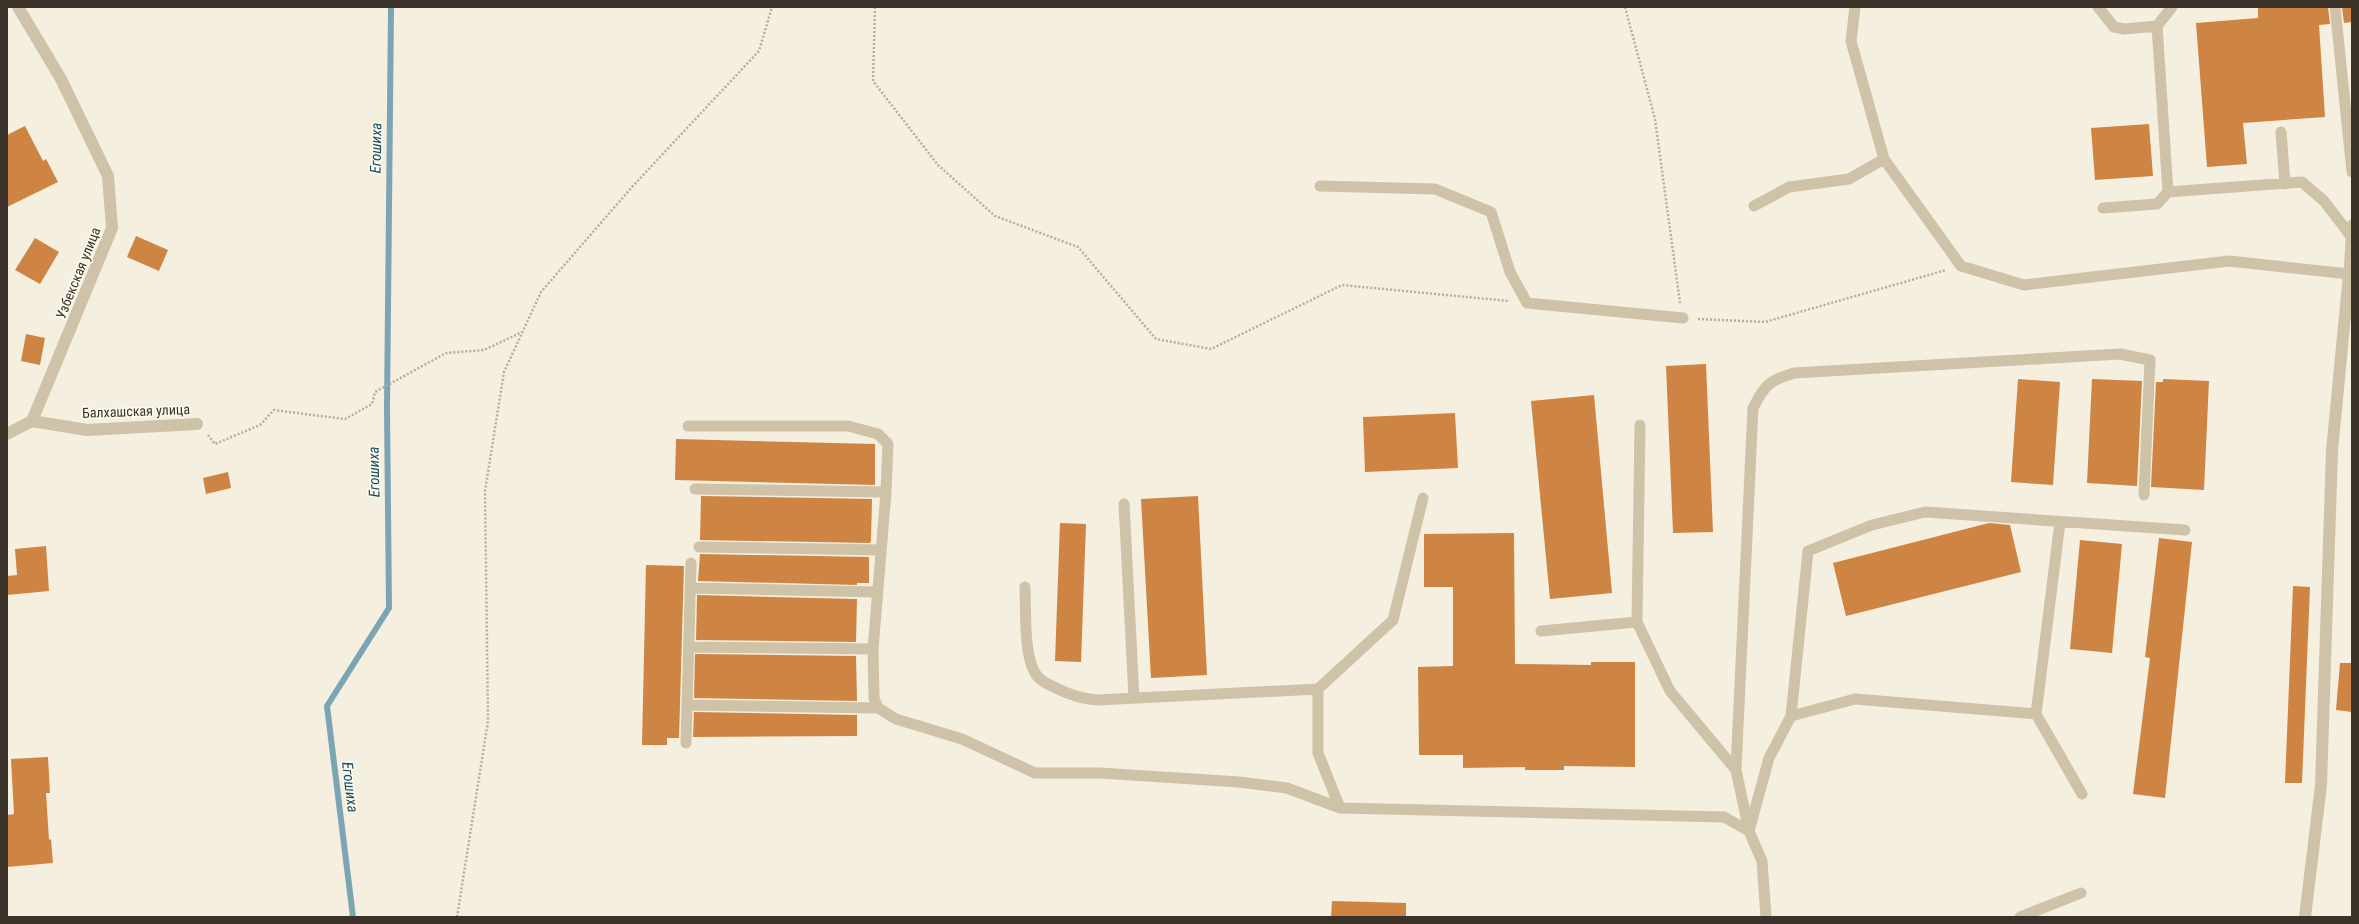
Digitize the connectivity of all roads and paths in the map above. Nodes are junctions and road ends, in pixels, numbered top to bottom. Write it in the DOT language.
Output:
graph roads {
  1 [pos="18,7"];
  2 [pos="772,7"];
  3 [pos="875,7"];
  4 [pos="1625,7"];
  5 [pos="1855,7"];
  6 [pos="2098,7"];
  7 [pos="2172,7"];
  8 [pos="2335,7"];
  9 [pos="2157,26"];
  10 [pos="2281,132"];
  11 [pos="1884,159"];
  12 [pos="2352,172"];
  13 [pos="2285,184"];
  14 [pos="1320,186"];
  15 [pos="2168,192"];
  16 [pos="1754,206"];
  17 [pos="2103,208"];
  18 [pos="2351,230"];
  19 [pos="1961,266"];
  20 [pos="2349,274"];
  21 [pos="1527,303"];
  22 [pos="1683,318"];
  23 [pos="522,332"];
  24 [pos="32,421"];
  25 [pos="197,424"];
  26 [pos="1640,425"];
  27 [pos="688,426"];
  28 [pos="7,434"];
  29 [pos="695,489"];
  30 [pos="886,492"];
  31 [pos="2144,495"];
  32 [pos="1423,498"];
  33 [pos="1124,504"];
  34 [pos="2060,522"];
  35 [pos="2185,530"];
  36 [pos="699,547"];
  37 [pos="880,550"];
  38 [pos="691,563"];
  39 [pos="1025,587"];
  40 [pos="691,588"];
  41 [pos="877,592"];
  42 [pos="1637,622"];
  43 [pos="1541,631"];
  44 [pos="689,647"];
  45 [pos="872,649"];
  46 [pos="1318,689"];
  47 [pos="1134,698"];
  48 [pos="687,705"];
  49 [pos="878,708"];
  50 [pos="2036,714"];
  51 [pos="1791,716"];
  52 [pos="686,742"];
  53 [pos="1736,770"];
  54 [pos="2082,794"];
  55 [pos="1340,808"];
  56 [pos="1749,831"];
  57 [pos="2081,893"];
  58 [pos="457,917"];
  59 [pos="1766,917"];
  60 [pos="2020,917"];
  61 [pos="2305,917"];
  1 -- 24 [label="street, Узбекская улица"];
  2 -- 23 [label="path"];
  3 -- 21 [label="path"];
  4 -- 22 [label="path"];
  5 -- 11 [label="lane"];
  6 -- 9 [label="lane"];
  7 -- 9 [label="lane"];
  8 -- 12 [label="lane"];
  9 -- 15 [label="lane"];
  10 -- 13 [label="lane"];
  11 -- 16 [label="lane"];
  11 -- 19 [label="lane"];
  13 -- 15 [label="lane"];
  13 -- 18 [label="lane"];
  14 -- 21 [label="lane"];
  15 -- 17 [label="lane"];
  18 -- 20 [label="lane"];
  19 -- 20 [label="lane"];
  19 -- 22 [label="path"];
  20 -- 61 [label="street"];
  21 -- 22 [label="lane"];
  23 -- 25 [label="path"];
  23 -- 58 [label="path"];
  24 -- 25 [label="street, Балхашская улица"];
  24 -- 28 [label="street"];
  26 -- 42 [label="lane"];
  27 -- 30 [label="lane"];
  29 -- 30 [label="lane"];
  30 -- 37 [label="lane"];
  31 -- 53 [label="lane"];
  32 -- 46 [label="lane"];
  33 -- 47 [label="lane"];
  34 -- 35 [label="lane"];
  34 -- 50 [label="lane"];
  34 -- 51 [label="lane"];
  36 -- 37 [label="lane"];
  37 -- 41 [label="lane"];
  38 -- 40 [label="lane"];
  39 -- 47 [label="lane"];
  40 -- 41 [label="lane"];
  40 -- 44 [label="lane"];
  41 -- 45 [label="lane"];
  42 -- 43 [label="lane"];
  42 -- 53 [label="lane"];
  44 -- 45 [label="lane"];
  44 -- 48 [label="lane"];
  45 -- 49 [label="lane"];
  46 -- 47 [label="lane"];
  46 -- 55 [label="lane"];
  48 -- 49 [label="lane"];
  48 -- 52 [label="lane"];
  49 -- 55 [label="lane"];
  50 -- 51 [label="lane"];
  50 -- 54 [label="lane"];
  51 -- 56 [label="lane"];
  53 -- 56 [label="lane"];
  55 -- 56 [label="lane"];
  56 -- 59 [label="lane"];
  57 -- 60 [label="lane"];
}
